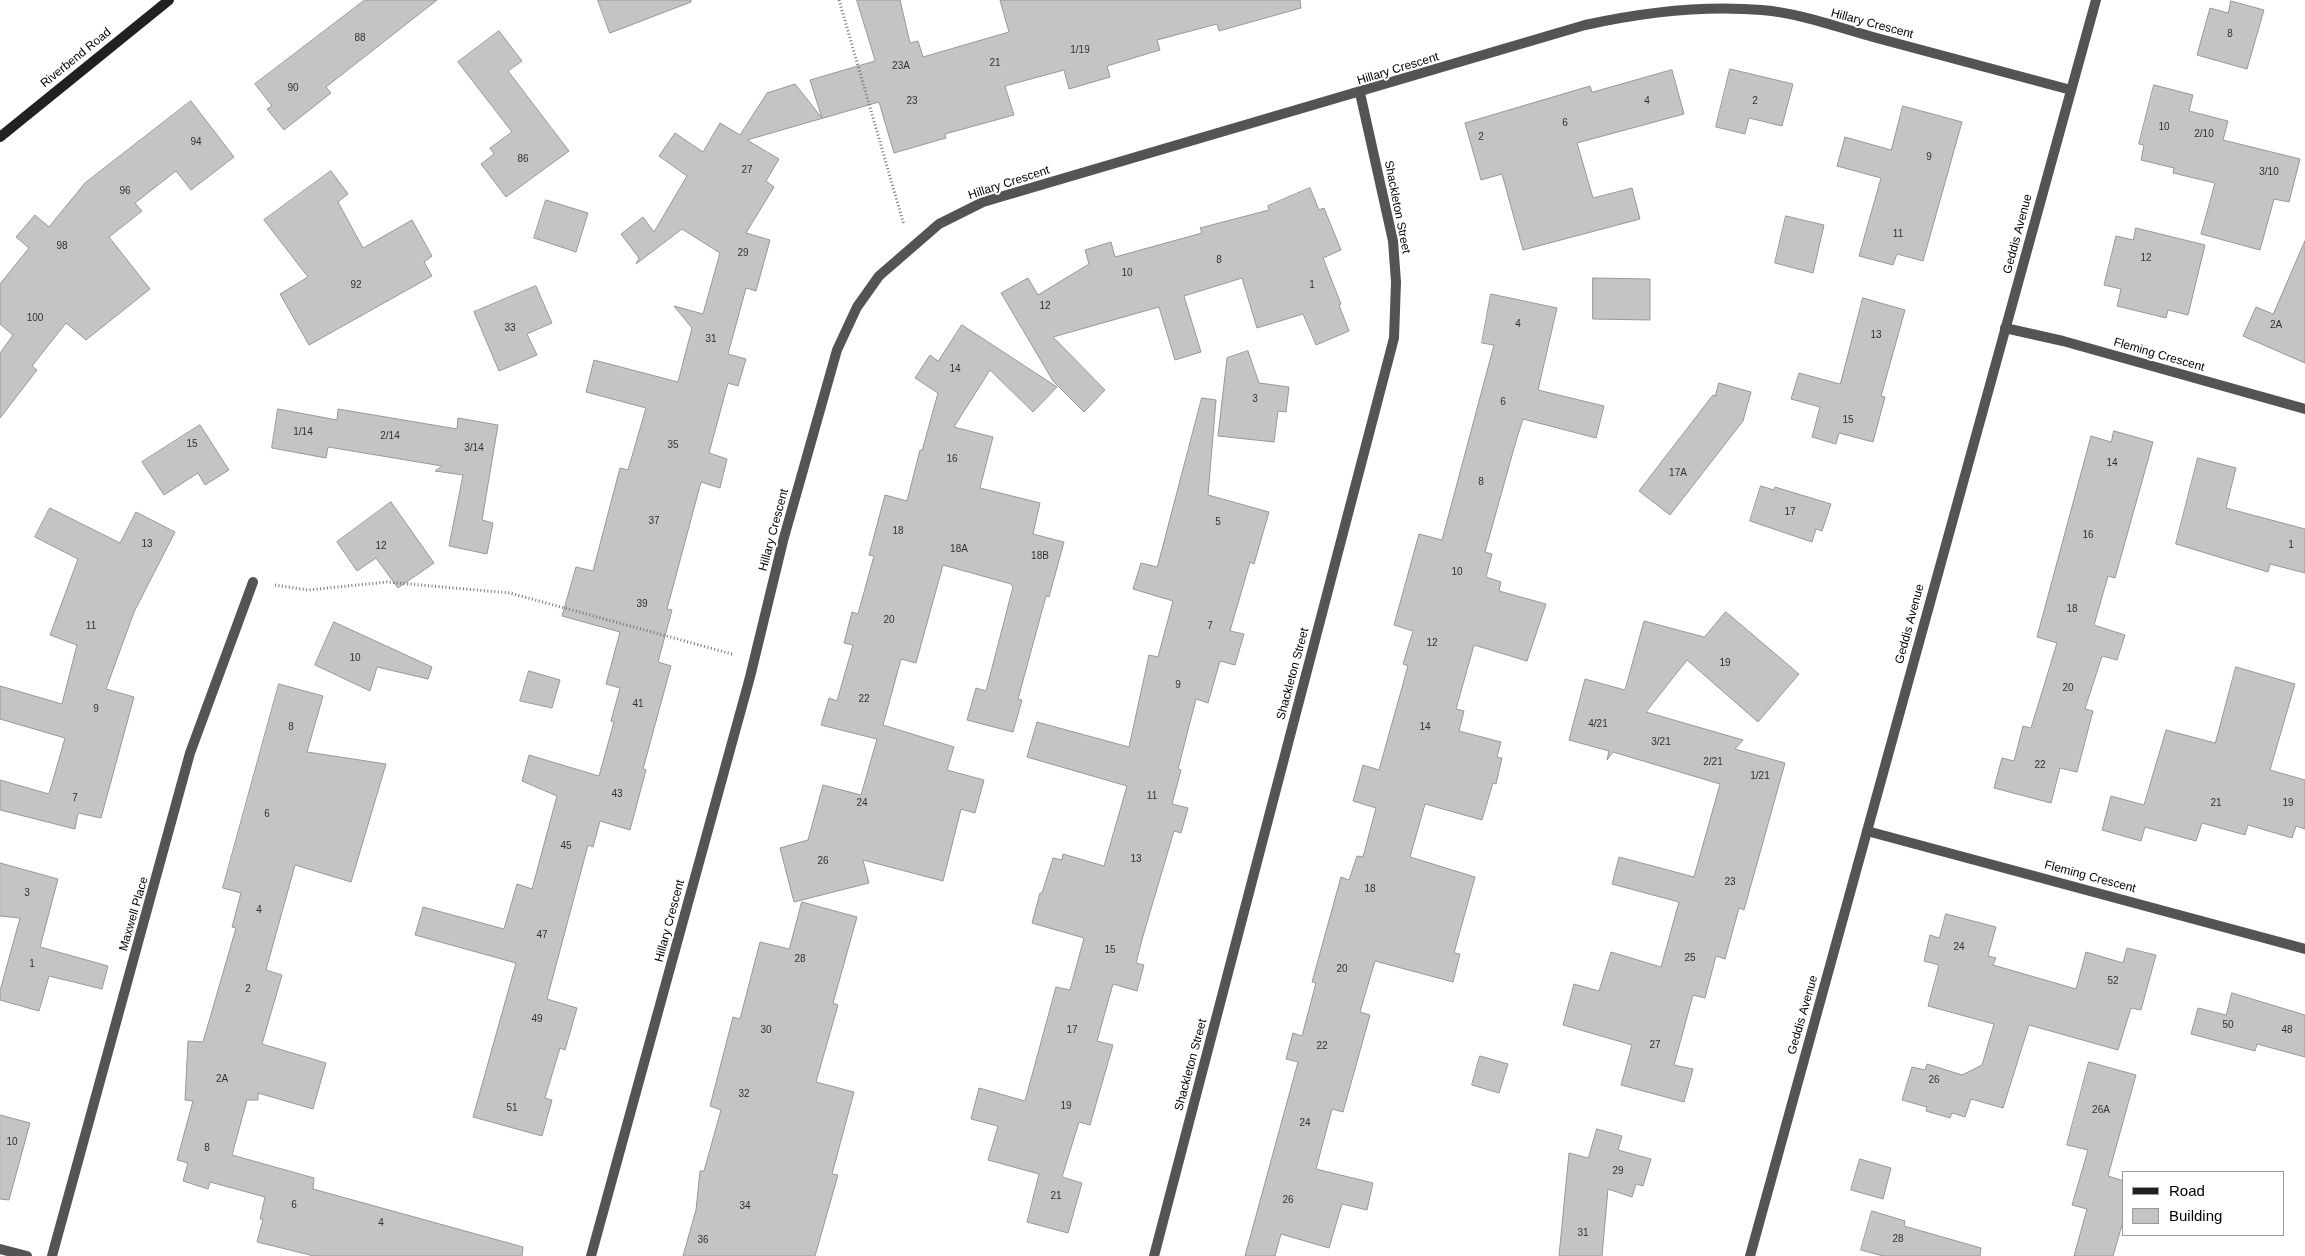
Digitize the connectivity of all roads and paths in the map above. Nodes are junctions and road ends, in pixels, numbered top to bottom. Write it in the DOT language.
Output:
graph roads {
  1 [pos="169,0"];
  2 [pos="839,0"];
  3 [pos="2096,0"];
  4 [pos="2071,90"];
  5 [pos="1360,93"];
  6 [pos="0,137"];
  7 [pos="910,247"];
  8 [pos="2005,328"];
  9 [pos="2305,410"];
  10 [pos="253,582"];
  11 [pos="754,660"];
  12 [pos="1867,831"];
  13 [pos="2305,949"];
  14 [pos="0,1248"];
  15 [pos="27,1256"];
  16 [pos="52,1256"];
  17 [pos="591,1256"];
  18 [pos="1154,1256"];
  19 [pos="1750,1256"];
  1 -- 6 [label="main road, Riverbend Road"];
  2 -- 7 [label="path"];
  3 -- 4 [label="street, Geddis Avenue"];
  4 -- 5 [label="street, Hillary Crescent"];
  4 -- 8 [label="street, Geddis Avenue"];
  5 -- 7 [label="street, Hillary Crescent"];
  5 -- 18 [label="street, Shackleton Street"];
  7 -- 11 [label="street, Hillary Crescent"];
  8 -- 9 [label="street, Fleming Crescent"];
  8 -- 12 [label="street, Geddis Avenue"];
  10 -- 11 [label="path"];
  10 -- 16 [label="street, Maxwell Place"];
  11 -- 17 [label="street, Hillary Crescent"];
  12 -- 13 [label="street, Fleming Crescent"];
  12 -- 19 [label="street, Geddis Avenue"];
  14 -- 15 [label="street"];
}
